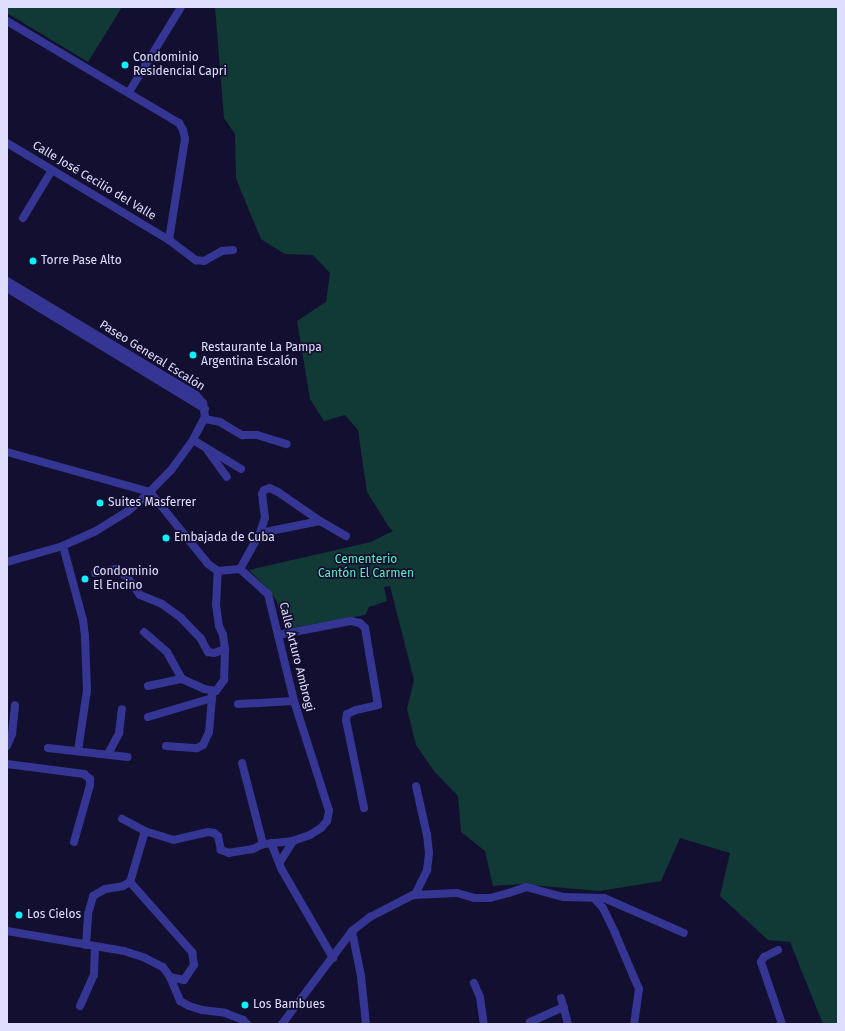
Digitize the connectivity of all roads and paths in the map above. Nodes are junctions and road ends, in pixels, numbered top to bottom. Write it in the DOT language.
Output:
graph roads {
  1 [pos="181,7"];
  2 [pos="7,21"];
  3 [pos="129,92"];
  4 [pos="7,143"];
  5 [pos="52,170"];
  6 [pos="23,218"];
  7 [pos="169,240"];
  8 [pos="232,250"];
  9 [pos="7,280"];
  10 [pos="7,288"];
  11 [pos="205,409"];
  12 [pos="205,419"];
  13 [pos="193,440"];
  14 [pos="287,444"];
  15 [pos="206,448"];
  16 [pos="7,452"];
  17 [pos="241,469"];
  18 [pos="227,477"];
  19 [pos="150,492"];
  20 [pos="320,520"];
  21 [pos="260,533"];
  22 [pos="346,536"];
  23 [pos="63,546"];
  24 [pos="7,562"];
  25 [pos="240,569"];
  26 [pos="218,571"];
  27 [pos="95,573"];
  28 [pos="144,632"];
  29 [pos="278,635"];
  30 [pos="225,649"];
  31 [pos="182,679"];
  32 [pos="148,686"];
  33 [pos="212,695"];
  34 [pos="294,700"];
  35 [pos="238,704"];
  36 [pos="15,705"];
  37 [pos="122,709"];
  38 [pos="148,717"];
  39 [pos="7,746"];
  40 [pos="166,746"];
  41 [pos="48,748"];
  42 [pos="78,752"];
  43 [pos="108,754"];
  44 [pos="127,757"];
  45 [pos="242,763"];
  46 [pos="7,764"];
  47 [pos="416,786"];
  48 [pos="364,808"];
  49 [pos="122,819"];
  50 [pos="145,831"];
  51 [pos="293,841"];
  52 [pos="74,842"];
  53 [pos="267,844"];
  54 [pos="280,862"];
  55 [pos="130,882"];
  56 [pos="414,895"];
  57 [pos="594,898"];
  58 [pos="7,931"];
  59 [pos="352,931"];
  60 [pos="684,933"];
  61 [pos="86,945"];
  62 [pos="95,947"];
  63 [pos="778,950"];
  64 [pos="332,958"];
  65 [pos="170,977"];
  66 [pos="474,983"];
  67 [pos="561,998"];
  68 [pos="80,1006"];
  69 [pos="564,1007"];
  70 [pos="530,1022"];
  71 [pos="247,1024"];
  72 [pos="282,1024"];
  73 [pos="366,1024"];
  74 [pos="484,1024"];
  75 [pos="568,1024"];
  76 [pos="634,1024"];
  77 [pos="782,1024"];
  1 -- 3 [label="street"];
  2 -- 3 [label="street"];
  3 -- 7 [label="street"];
  4 -- 5 [label="street, Calle José Cecilio del Valle"];
  5 -- 6 [label="street"];
  5 -- 7 [label="street, Calle José Cecilio del Valle"];
  7 -- 8 [label="street, Calle José Cecilio del Valle"];
  9 -- 11 [label="street, Paseo General Escalón"];
  10 -- 11 [label="street, Paseo General Escalón"];
  11 -- 12 [label="street"];
  12 -- 13 [label="street"];
  12 -- 14 [label="street"];
  13 -- 15 [label="street"];
  13 -- 19 [label="street"];
  15 -- 17 [label="street"];
  15 -- 18 [label="street"];
  16 -- 19 [label="street"];
  19 -- 23 [label="street"];
  19 -- 26 [label="street"];
  20 -- 21 [label="street"];
  20 -- 21 [label="street"];
  20 -- 22 [label="street"];
  21 -- 25 [label="street"];
  23 -- 24 [label="street"];
  23 -- 42 [label="street"];
  25 -- 26 [label="street"];
  25 -- 29 [label="street, Calle Arturo Ambrogi"];
  26 -- 30 [label="street"];
  27 -- 30 [label="street"];
  28 -- 31 [label="street"];
  29 -- 34 [label="street, Calle Arturo Ambrogi"];
  29 -- 48 [label="street"];
  30 -- 33 [label="street"];
  31 -- 32 [label="street"];
  31 -- 33 [label="street"];
  33 -- 38 [label="street"];
  33 -- 40 [label="street"];
  34 -- 35 [label="street"];
  34 -- 51 [label="street, Calle Arturo Ambrogi"];
  36 -- 39 [label="street"];
  37 -- 43 [label="street"];
  41 -- 42 [label="street"];
  42 -- 43 [label="street"];
  43 -- 44 [label="street"];
  45 -- 53 [label="street"];
  46 -- 52 [label="street"];
  47 -- 56 [label="street"];
  49 -- 50 [label="street"];
  50 -- 53 [label="street, Calle Arturo Ambrogi"];
  50 -- 55 [label="street"];
  51 -- 53 [label="street, Calle Arturo Ambrogi"];
  51 -- 54 [label="street"];
  53 -- 54 [label="street"];
  54 -- 64 [label="street"];
  55 -- 61 [label="street"];
  55 -- 65 [label="street"];
  56 -- 57 [label="street"];
  56 -- 59 [label="street"];
  57 -- 60 [label="street"];
  57 -- 76 [label="street"];
  58 -- 61 [label="street"];
  59 -- 64 [label="street"];
  59 -- 73 [label="street"];
  61 -- 62 [label="street"];
  62 -- 65 [label="street"];
  62 -- 68 [label="street"];
  63 -- 77 [label="street"];
  64 -- 72 [label="street"];
  65 -- 71 [label="street"];
  66 -- 74 [label="street"];
  67 -- 69 [label="street"];
  69 -- 70 [label="street"];
  69 -- 75 [label="street"];
}
